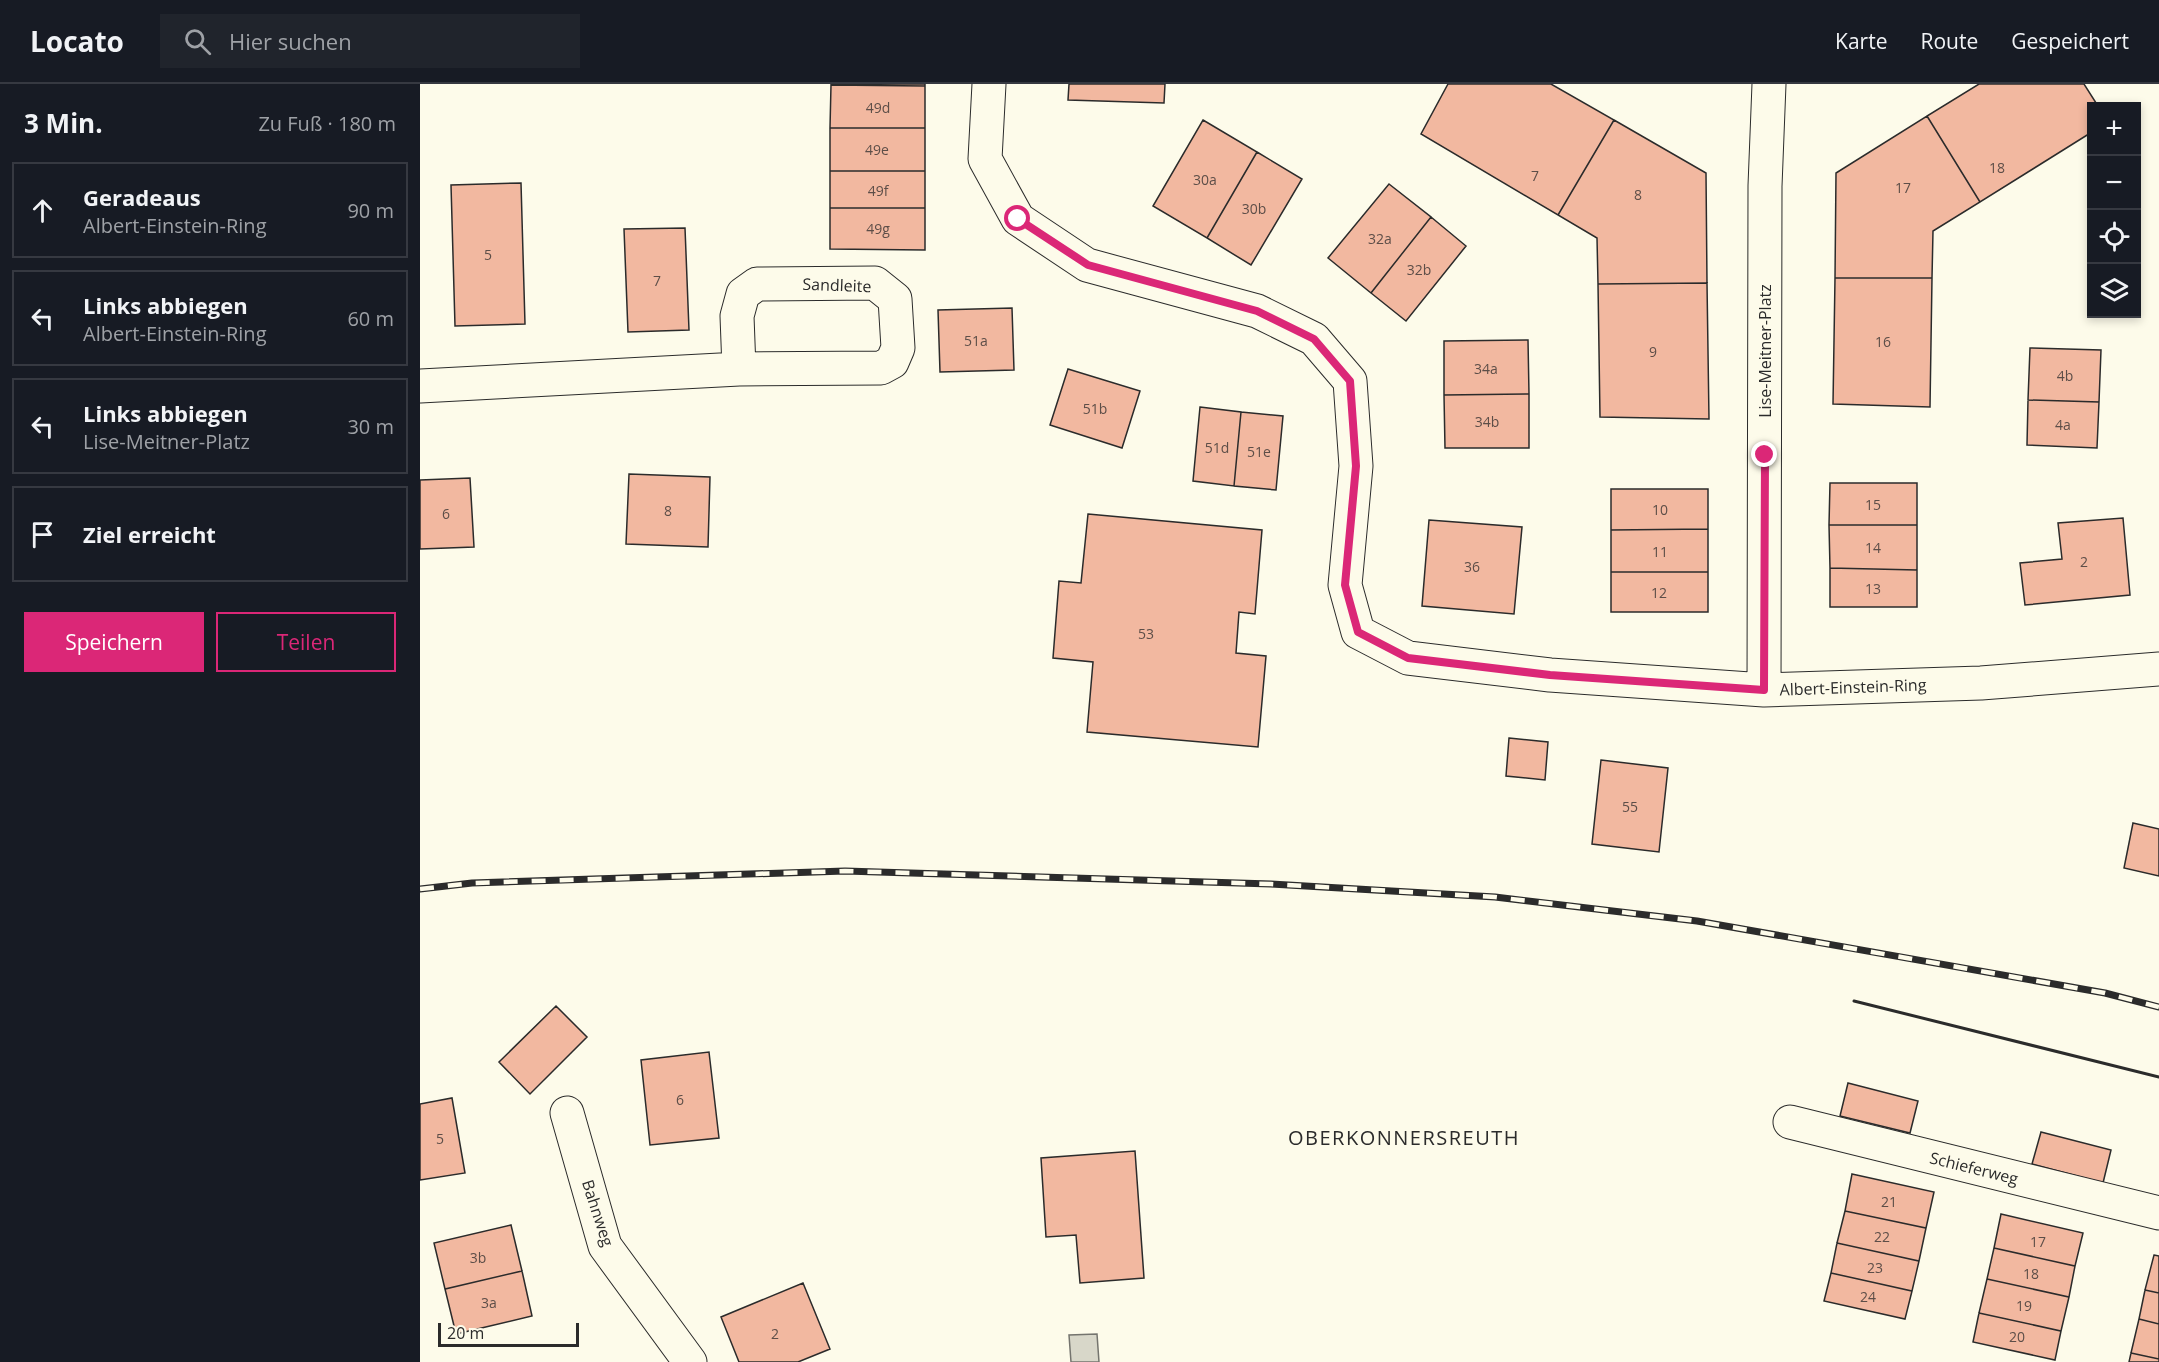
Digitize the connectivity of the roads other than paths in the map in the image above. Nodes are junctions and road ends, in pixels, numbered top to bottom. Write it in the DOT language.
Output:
graph roads {
  1 [pos="989,84"];
  2 [pos="1769,84"];
  3 [pos="739,369"];
  4 [pos="420,386"];
  5 [pos="2159,669"];
  6 [pos="1764,690"];
  7 [pos="567,1113"];
  8 [pos="1790,1122"];
  9 [pos="2159,1213"];
  10 [pos="690,1362"];
  1 -- 6 [label="street, Albert-Einstein-Ring"];
  2 -- 6 [label="street, Lise-Meitner-Platz"];
  3 -- 3 [label="street, Sandleite"];
  3 -- 4 [label="street, Sandleite"];
  5 -- 6 [label="street, Albert-Einstein-Ring"];
  7 -- 10 [label="street, Bahnweg"];
  8 -- 9 [label="street, Schieferweg"];
}
